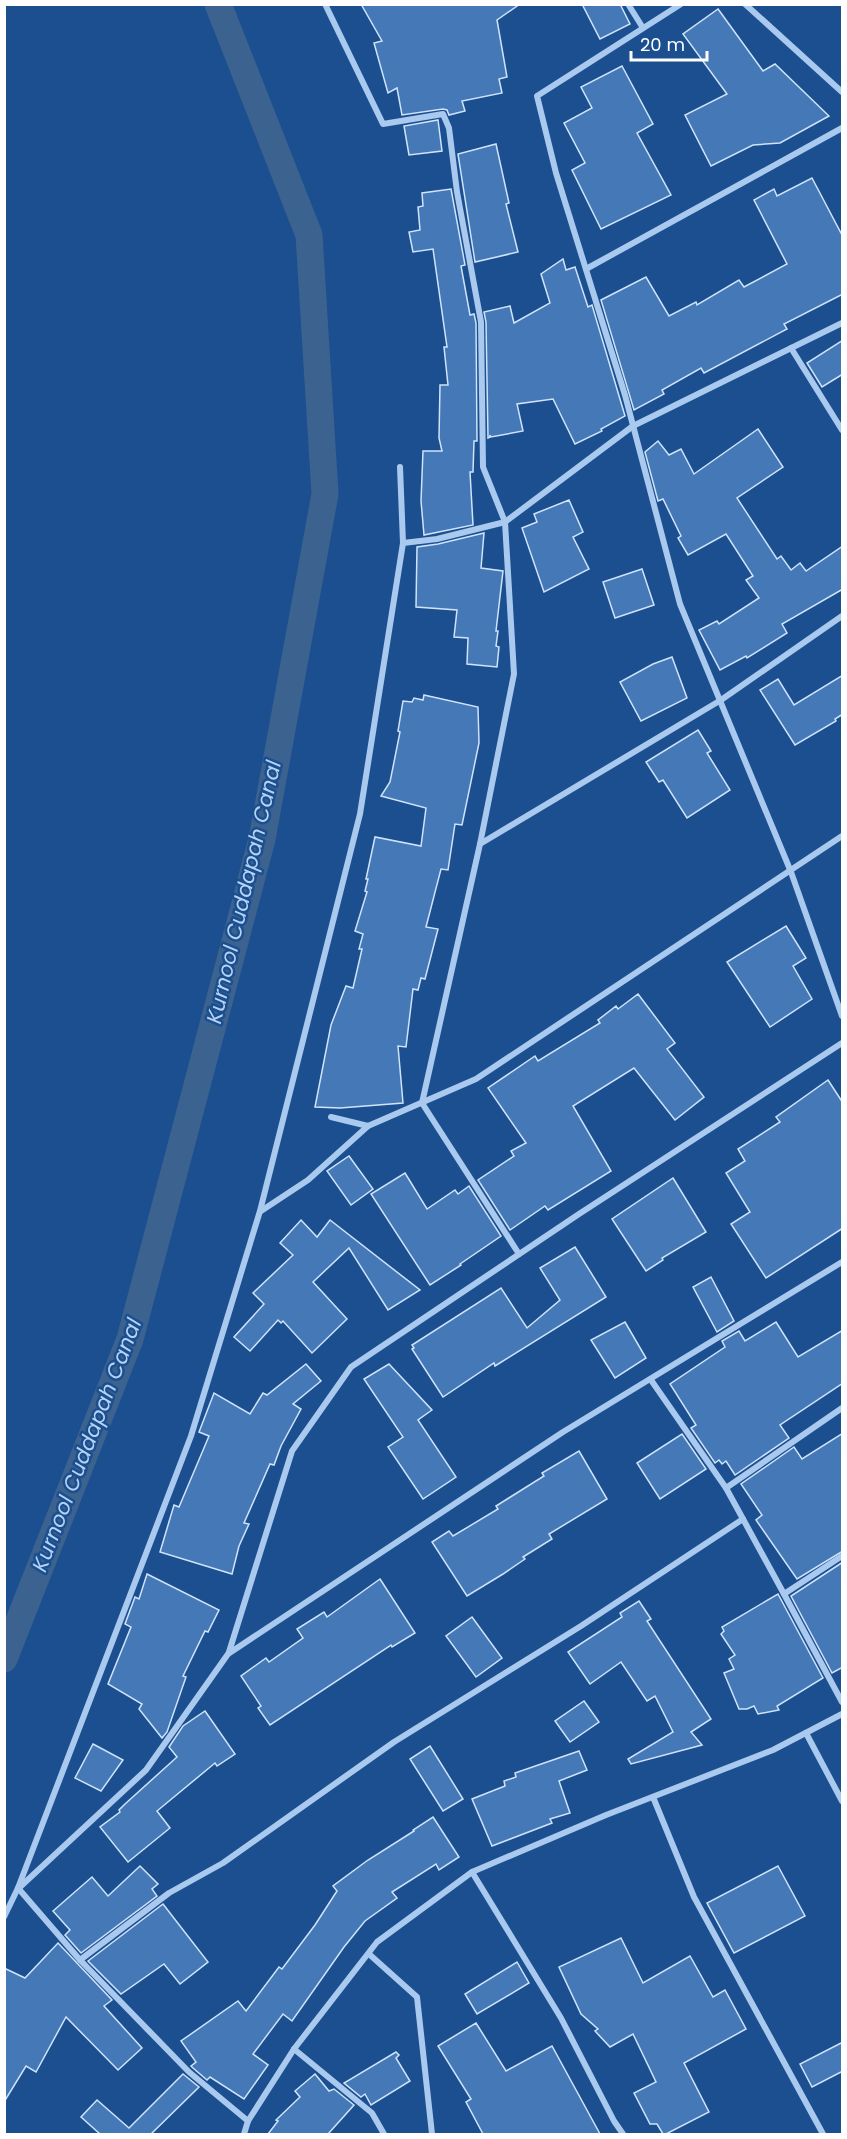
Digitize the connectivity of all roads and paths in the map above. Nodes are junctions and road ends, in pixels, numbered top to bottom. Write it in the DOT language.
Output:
graph roads {
  1 [pos="325,4"];
  2 [pos="628,4"];
  3 [pos="681,4"];
  4 [pos="745,4"];
  5 [pos="643,28"];
  6 [pos="843,92"];
  7 [pos="843,128"];
  8 [pos="586,269"];
  9 [pos="843,323"];
  10 [pos="791,348"];
  11 [pos="633,426"];
  12 [pos="843,430"];
  13 [pos="400,467"];
  14 [pos="505,522"];
  15 [pos="403,543"];
  16 [pos="843,616"];
  17 [pos="721,700"];
  18 [pos="843,836"];
  19 [pos="480,844"];
  20 [pos="790,872"];
  21 [pos="843,1016"];
  22 [pos="843,1043"];
  23 [pos="422,1103"];
  24 [pos="332,1117"];
  25 [pos="368,1126"];
  26 [pos="260,1211"];
  27 [pos="519,1254"];
  28 [pos="843,1262"];
  29 [pos="651,1380"];
  30 [pos="843,1408"];
  31 [pos="726,1488"];
  32 [pos="743,1519"];
  33 [pos="843,1556"];
  34 [pos="784,1594"];
  35 [pos="228,1654"];
  36 [pos="843,1702"];
  37 [pos="843,1714"];
  38 [pos="806,1733"];
  39 [pos="653,1797"];
  40 [pos="843,1801"];
  41 [pos="472,1872"];
  42 [pos="18,1888"];
  43 [pos="4,1917"];
  44 [pos="369,1953"];
  45 [pos="80,1960"];
  46 [pos="294,2049"];
  47 [pos="248,2121"];
  48 [pos="244,2134"];
  49 [pos="384,2134"];
  50 [pos="432,2134"];
  51 [pos="623,2134"];
  52 [pos="823,2134"];
  1 -- 14 [label="street"];
  2 -- 5 [label="street"];
  3 -- 5 [label="street"];
  4 -- 6 [label="street"];
  5 -- 8 [label="street"];
  7 -- 8 [label="street"];
  8 -- 11 [label="street"];
  9 -- 10 [label="street"];
  10 -- 11 [label="street"];
  10 -- 12 [label="street"];
  11 -- 14 [label="street"];
  11 -- 17 [label="street"];
  13 -- 15 [label="street"];
  14 -- 15 [label="street"];
  14 -- 19 [label="street"];
  15 -- 26 [label="street"];
  16 -- 17 [label="street"];
  17 -- 19 [label="street"];
  17 -- 20 [label="street"];
  18 -- 20 [label="street"];
  19 -- 23 [label="street"];
  20 -- 21 [label="street"];
  20 -- 23 [label="street"];
  22 -- 27 [label="street"];
  23 -- 25 [label="street"];
  23 -- 27 [label="street"];
  24 -- 25 [label="street"];
  25 -- 26 [label="street"];
  26 -- 42 [label="street"];
  27 -- 35 [label="street"];
  28 -- 29 [label="street"];
  29 -- 31 [label="street"];
  29 -- 35 [label="street"];
  30 -- 31 [label="street"];
  31 -- 32 [label="street"];
  32 -- 34 [label="street"];
  32 -- 45 [label="street"];
  33 -- 34 [label="street"];
  34 -- 36 [label="street"];
  35 -- 42 [label="street"];
  37 -- 38 [label="street"];
  38 -- 39 [label="street"];
  38 -- 40 [label="street"];
  39 -- 41 [label="street"];
  39 -- 52 [label="street"];
  41 -- 44 [label="street"];
  41 -- 51 [label="street"];
  42 -- 43 [label="street"];
  42 -- 45 [label="street"];
  44 -- 46 [label="street"];
  44 -- 50 [label="street"];
  45 -- 47 [label="street"];
  46 -- 47 [label="street"];
  46 -- 49 [label="street"];
  47 -- 48 [label="street"];
}
